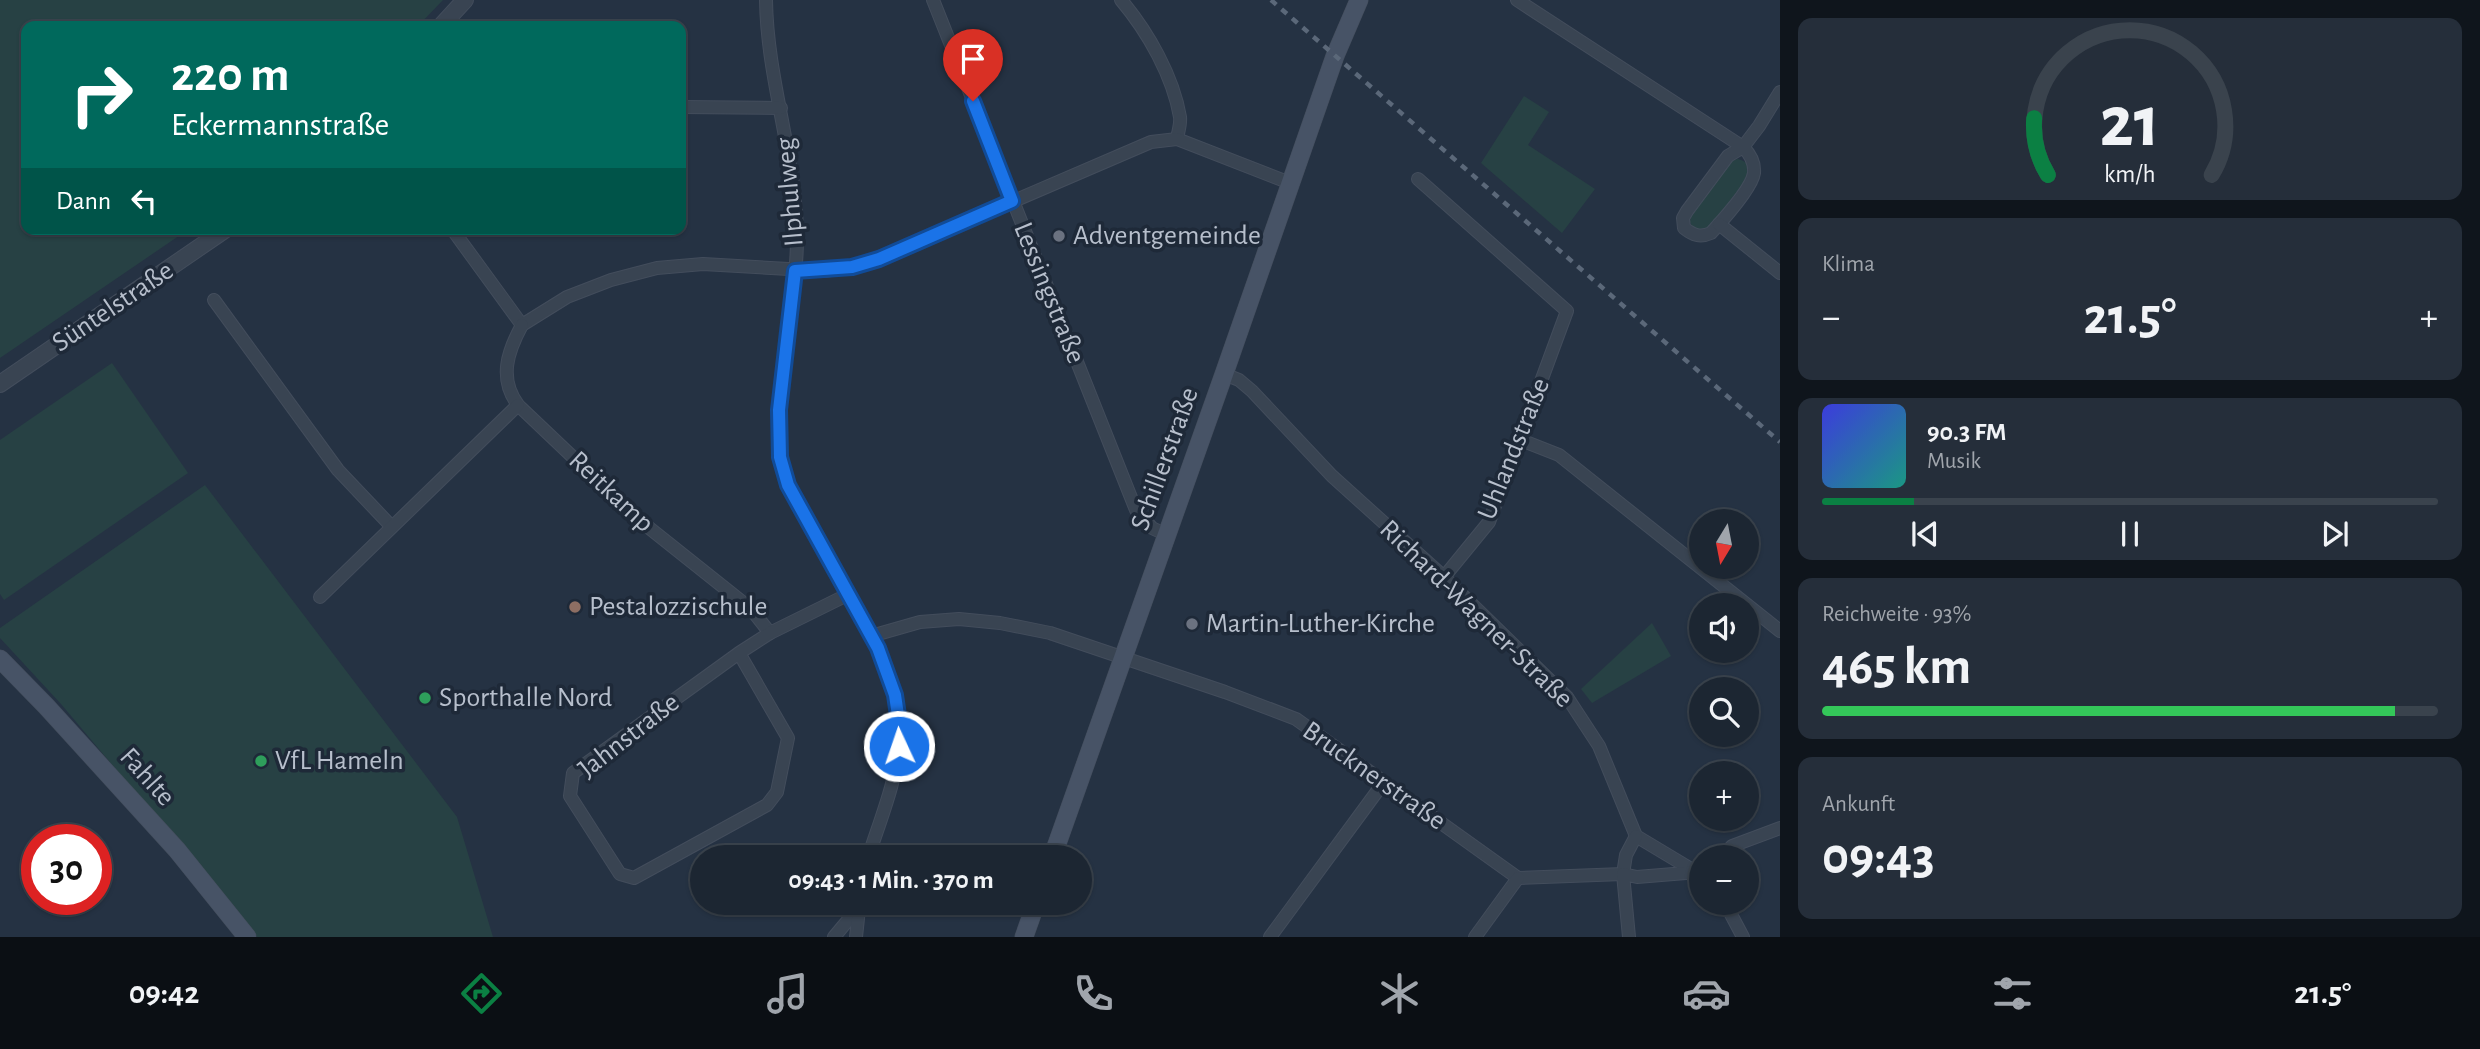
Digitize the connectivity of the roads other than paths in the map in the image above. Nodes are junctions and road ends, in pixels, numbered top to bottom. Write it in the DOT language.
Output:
graph roads {
  1 [pos="465,0"];
  2 [pos="766,0"];
  3 [pos="933,0"];
  4 [pos="1121,0"];
  5 [pos="1359,0"];
  6 [pos="1517,0"];
  7 [pos="446,21"];
  8 [pos="1780,92"];
  9 [pos="686,107"];
  10 [pos="781,108"];
  11 [pos="1177,139"];
  12 [pos="1744,147"];
  13 [pos="1418,179"];
  14 [pos="1290,183"];
  15 [pos="1012,201"];
  16 [pos="1719,224"];
  17 [pos="217,235"];
  18 [pos="456,235"];
  19 [pos="795,271"];
  20 [pos="1780,273"];
  21 [pos="214,300"];
  22 [pos="522,325"];
  23 [pos="1224,374"];
  24 [pos="0,384"];
  25 [pos="518,405"];
  26 [pos="1521,440"];
  27 [pos="391,526"];
  28 [pos="1166,534"];
  29 [pos="1444,577"];
  30 [pos="849,594"];
  31 [pos="320,597"];
  32 [pos="1780,631"];
  33 [pos="770,633"];
  34 [pos="871,636"];
  35 [pos="739,653"];
  36 [pos="1122,657"];
  37 [pos="0,659"];
  38 [pos="1384,782"];
  39 [pos="1780,828"];
  40 [pos="1636,836"];
  41 [pos="872,845"];
  42 [pos="1057,845"];
  43 [pos="1735,845"];
  44 [pos="1689,866"];
  45 [pos="1689,873"];
  46 [pos="1623,874"];
  47 [pos="1518,878"];
  48 [pos="851,915"];
  49 [pos="858,915"];
  50 [pos="1032,915"];
  51 [pos="1731,915"];
  52 [pos="247,937"];
  53 [pos="834,937"];
  54 [pos="856,937"];
  55 [pos="1024,937"];
  56 [pos="1269,937"];
  57 [pos="1475,937"];
  58 [pos="1629,937"];
  59 [pos="1743,937"];
  1 -- 7 [label="street"];
  2 -- 10 [label="street, Ilphulweg"];
  3 -- 15 [label="street, Lessingstraße"];
  4 -- 11 [label="street"];
  5 -- 14 [label="main road, Schillerstraße"];
  6 -- 12 [label="street"];
  8 -- 12 [label="street"];
  9 -- 10 [label="street"];
  10 -- 19 [label="street, Ilphulweg"];
  11 -- 14 [label="street"];
  11 -- 15 [label="street"];
  12 -- 16 [label="street"];
  12 -- 16 [label="street"];
  13 -- 26 [label="street, Uhlandstraße"];
  14 -- 23 [label="main road, Schillerstraße"];
  15 -- 19 [label="street"];
  15 -- 28 [label="street, Lessingstraße"];
  16 -- 20 [label="street"];
  17 -- 24 [label="street, Süntelstraße"];
  18 -- 22 [label="street"];
  19 -- 22 [label="street"];
  19 -- 30 [label="street, Ilphulweg"];
  21 -- 27 [label="street"];
  22 -- 25 [label="street, Reitkamp"];
  23 -- 28 [label="main road, Schillerstraße"];
  23 -- 29 [label="street, Richard-Wagner-Straße"];
  25 -- 27 [label="street"];
  25 -- 33 [label="street, Reitkamp"];
  26 -- 29 [label="street, Uhlandstraße"];
  26 -- 32 [label="street"];
  27 -- 31 [label="street"];
  28 -- 36 [label="main road, Schillerstraße"];
  29 -- 40 [label="street, Richard-Wagner-Straße"];
  30 -- 33 [label="street, Jahnstraße"];
  30 -- 34 [label="street, Ilphulweg"];
  33 -- 35 [label="street, Jahnstraße"];
  34 -- 36 [label="street, Brucknerstraße"];
  34 -- 41 [label="street, Ilphulweg"];
  35 -- 35 [label="street, Jahnstraße"];
  36 -- 38 [label="street, Brucknerstraße"];
  36 -- 42 [label="main road, Schillerstraße"];
  37 -- 52 [label="main road, Fahlte"];
  38 -- 47 [label="street, Brucknerstraße"];
  38 -- 56 [label="street"];
  39 -- 43 [label="street"];
  40 -- 44 [label="street"];
  40 -- 46 [label="street"];
  45 -- 46 [label="street"];
  46 -- 47 [label="street"];
  46 -- 58 [label="street"];
  47 -- 57 [label="street"];
  48 -- 53 [label="street"];
  49 -- 54 [label="street"];
  50 -- 55 [label="main road"];
  51 -- 59 [label="street"];
}
